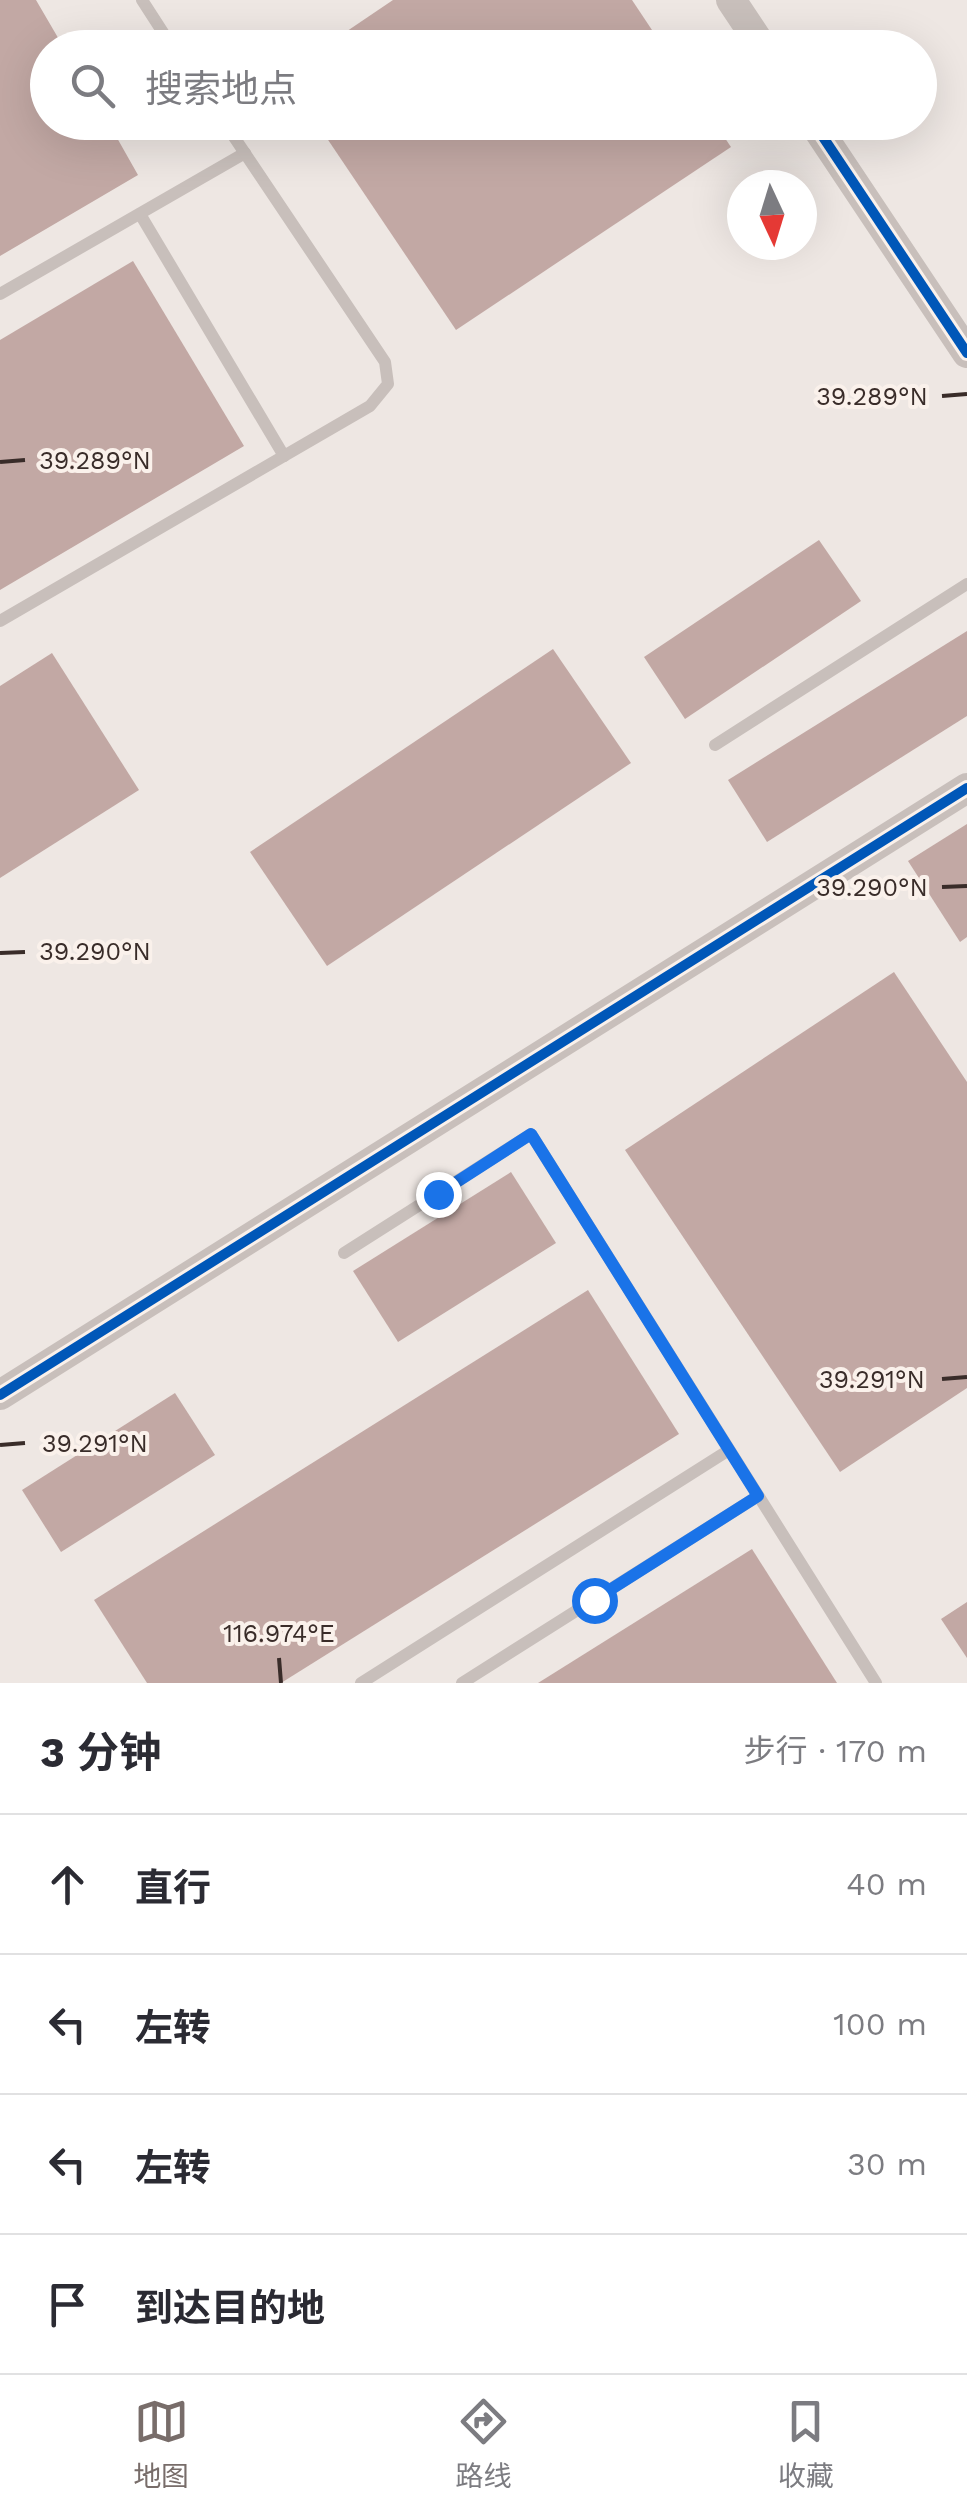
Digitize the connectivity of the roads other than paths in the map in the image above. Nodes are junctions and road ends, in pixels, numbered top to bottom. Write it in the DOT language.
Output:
graph roads {
  1 [pos="142,0"];
  2 [pos="731,0"];
  3 [pos="162,30"];
  4 [pos="750,30"];
  5 [pos="236,140"];
  6 [pos="825,140"];
  7 [pos="244,153"];
  8 [pos="140,214"];
  9 [pos="0,294"];
  10 [pos="967,352"];
  11 [pos="284,456"];
  12 [pos="967,584"];
  13 [pos="0,620"];
  14 [pos="715,745"];
  15 [pos="967,788"];
  16 [pos="344,1252"];
  17 [pos="0,1396"];
  18 [pos="729,1450"];
  19 [pos="758,1496"];
  20 [pos="360,1683"];
  21 [pos="462,1683"];
  22 [pos="876,1683"];
  1 -- 3 [label="lane"];
  2 -- 4 [label="street"];
  5 -- 7 [label="lane"];
  6 -- 10 [label="street"];
  7 -- 8 [label="lane"];
  7 -- 11 [label="lane"];
  8 -- 9 [label="lane"];
  8 -- 11 [label="lane"];
  11 -- 13 [label="lane"];
  12 -- 14 [label="lane"];
  15 -- 17 [label="street"];
  16 -- 18 [label="lane"];
  18 -- 19 [label="lane"];
  18 -- 20 [label="lane"];
  19 -- 21 [label="lane"];
  19 -- 22 [label="lane"];
}
